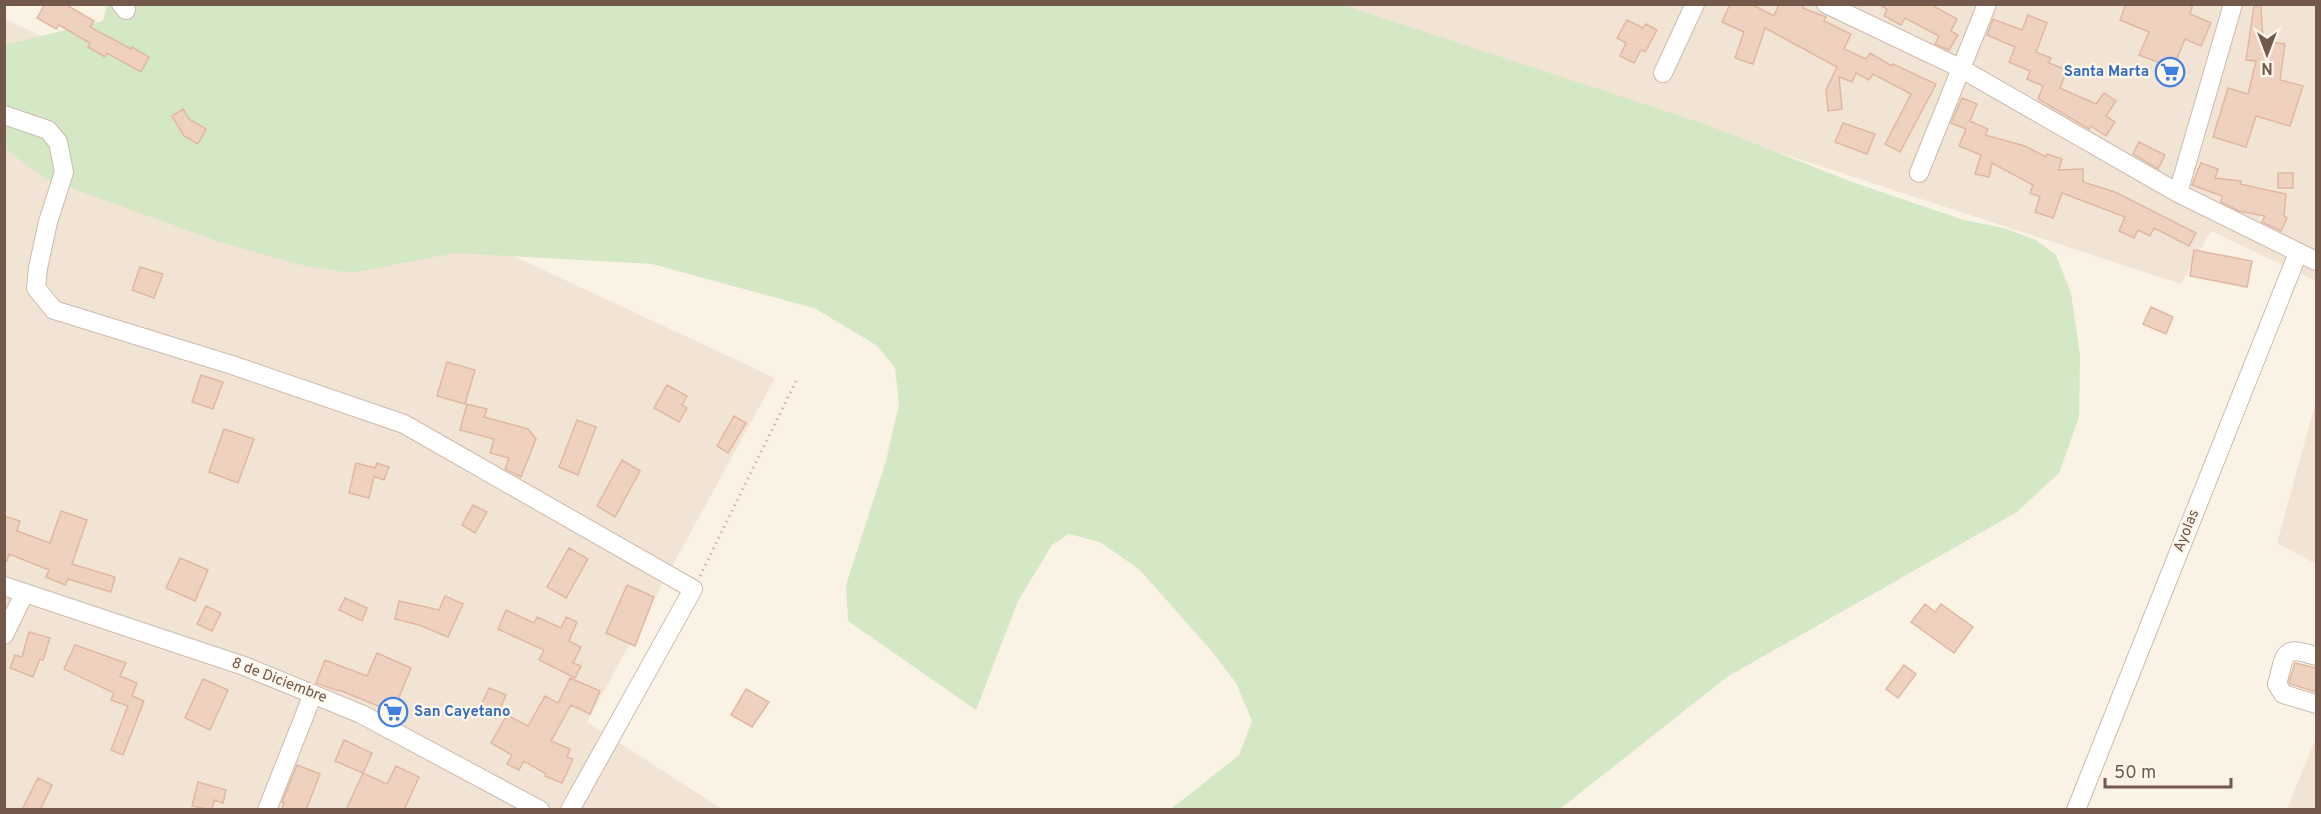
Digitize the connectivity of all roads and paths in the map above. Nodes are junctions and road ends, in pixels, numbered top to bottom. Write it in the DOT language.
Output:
graph roads {
  1 [pos="1695,4"];
  2 [pos="1826,4"];
  3 [pos="1987,4"];
  4 [pos="2233,4"];
  5 [pos="1960,68"];
  6 [pos="1663,73"];
  7 [pos="4,115"];
  8 [pos="1919,172"];
  9 [pos="2178,193"];
  10 [pos="2298,253"];
  11 [pos="2316,261"];
  12 [pos="796,381"];
  13 [pos="4,586"];
  14 [pos="693,589"];
  15 [pos="24,594"];
  16 [pos="4,635"];
  17 [pos="2316,657"];
  18 [pos="313,694"];
  19 [pos="2316,704"];
  20 [pos="267,810"];
  21 [pos="540,810"];
  22 [pos="570,810"];
  23 [pos="2076,810"];
  1 -- 6 [label="street"];
  2 -- 5 [label="street"];
  3 -- 5 [label="street"];
  4 -- 9 [label="street"];
  5 -- 8 [label="street"];
  5 -- 9 [label="street"];
  7 -- 14 [label="street"];
  9 -- 10 [label="street"];
  10 -- 11 [label="street"];
  10 -- 23 [label="street, Ayolas"];
  12 -- 14 [label="path"];
  13 -- 15 [label="street, 8 de Diciembre"];
  14 -- 22 [label="street"];
  15 -- 16 [label="street"];
  15 -- 18 [label="street, 8 de Diciembre"];
  17 -- 19 [label="street"];
  18 -- 20 [label="street"];
  18 -- 21 [label="street, 8 de Diciembre"];
}
